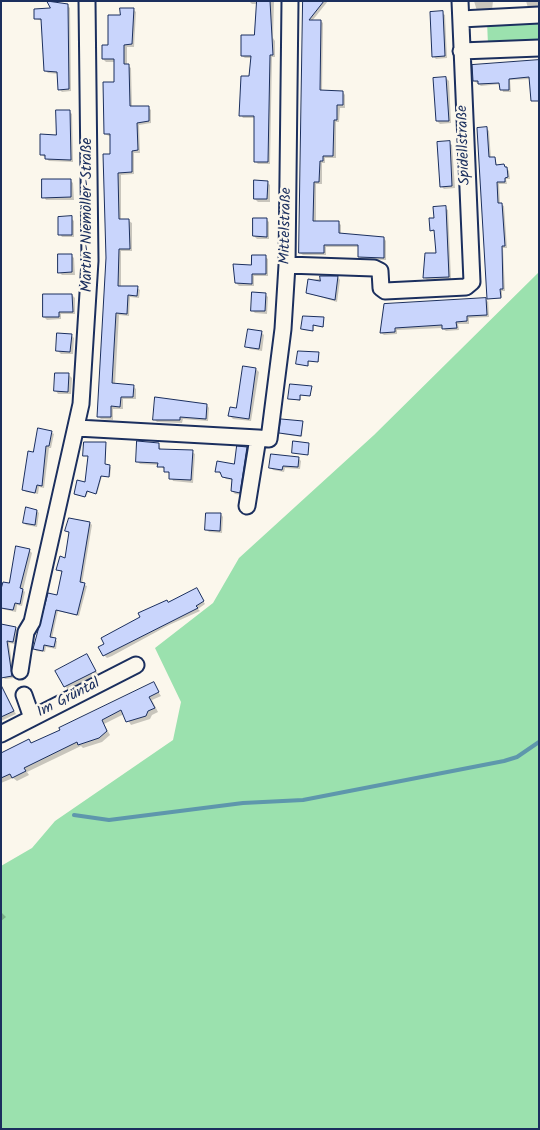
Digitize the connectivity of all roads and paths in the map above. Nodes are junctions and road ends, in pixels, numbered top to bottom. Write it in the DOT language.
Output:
graph roads {
  1 [pos="87,1"];
  2 [pos="290,1"];
  3 [pos="460,1"];
  4 [pos="539,15"];
  5 [pos="461,19"];
  6 [pos="539,48"];
  7 [pos="461,51"];
  8 [pos="286,265"];
  9 [pos="77,428"];
  10 [pos="258,438"];
  11 [pos="247,506"];
  12 [pos="136,665"];
  13 [pos="20,671"];
  14 [pos="24,695"];
  15 [pos="32,718"];
  16 [pos="1,734"];
  1 -- 9 [label="street, Martin-Niemöller-Straße"];
  2 -- 8 [label="street, Mittelstraße"];
  3 -- 5 [label="street, Spidellstraße"];
  4 -- 5 [label="street"];
  5 -- 7 [label="street, Spidellstraße"];
  6 -- 7 [label="street"];
  7 -- 8 [label="street, Spidellstraße"];
  8 -- 10 [label="street, Mittelstraße"];
  9 -- 10 [label="street"];
  9 -- 13 [label="street, Martin-Niemöller-Straße"];
  10 -- 11 [label="street"];
  12 -- 15 [label="street, Im Grüntal"];
  14 -- 15 [label="street"];
  15 -- 16 [label="street, Im Grüntal"];
}
